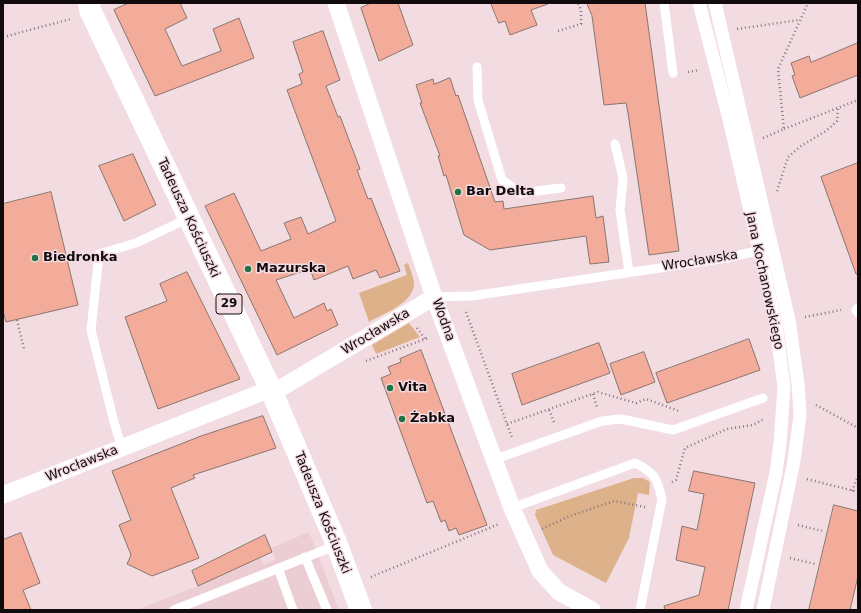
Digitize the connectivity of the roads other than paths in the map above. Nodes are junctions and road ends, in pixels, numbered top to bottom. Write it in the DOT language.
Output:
graph roads {
  1 [pos="336,3"];
  2 [pos="664,3"];
  3 [pos="699,3"];
  4 [pos="715,3"];
  5 [pos="89,11"];
  6 [pos="477,67"];
  7 [pos="673,74"];
  8 [pos="615,144"];
  9 [pos="561,188"];
  10 [pos="189,218"];
  11 [pos="771,248"];
  12 [pos="758,251"];
  13 [pos="629,272"];
  14 [pos="434,297"];
  15 [pos="858,308"];
  16 [pos="858,313"];
  17 [pos="271,390"];
  18 [pos="763,398"];
  19 [pos="122,448"];
  20 [pos="493,460"];
  21 [pos="3,495"];
  22 [pos="514,512"];
  23 [pos="337,545"];
  24 [pos="305,558"];
  25 [pos="278,568"];
  26 [pos="174,610"];
  27 [pos="293,610"];
  28 [pos="327,610"];
  29 [pos="361,610"];
  30 [pos="592,610"];
  31 [pos="640,610"];
  32 [pos="746,610"];
  33 [pos="763,610"];
  1 -- 14 [label="street, Wodna"];
  2 -- 7 [label="lane"];
  3 -- 12 [label="street, Jana Kochanowskiego"];
  4 -- 11 [label="street, Jana Kochanowskiego"];
  5 -- 10 [label="main road, Tadeusza Kościuszki / 29"];
  6 -- 9 [label="lane"];
  8 -- 13 [label="lane"];
  10 -- 17 [label="main road, Tadeusza Kościuszki / 29"];
  10 -- 19 [label="lane"];
  11 -- 12 [label="lane, Wrocławska"];
  11 -- 33 [label="street, Jana Kochanowskiego"];
  12 -- 13 [label="lane, Wrocławska"];
  12 -- 32 [label="street, Jana Kochanowskiego"];
  13 -- 14 [label="lane, Wrocławska"];
  14 -- 17 [label="street, Wrocławska"];
  14 -- 20 [label="street, Wodna"];
  15 -- 16 [label="lane"];
  17 -- 19 [label="street, Wrocławska"];
  17 -- 23 [label="main road, Tadeusza Kościuszki / 29"];
  18 -- 20 [label="lane"];
  19 -- 21 [label="street, Wrocławska"];
  20 -- 22 [label="street, Wodna"];
  22 -- 30 [label="street, Wodna"];
  22 -- 31 [label="lane"];
  23 -- 24 [label="lane"];
  23 -- 29 [label="main road, Tadeusza Kościuszki / 29"];
  24 -- 25 [label="lane"];
  24 -- 28 [label="lane"];
  25 -- 26 [label="lane"];
  25 -- 27 [label="lane"];
}
